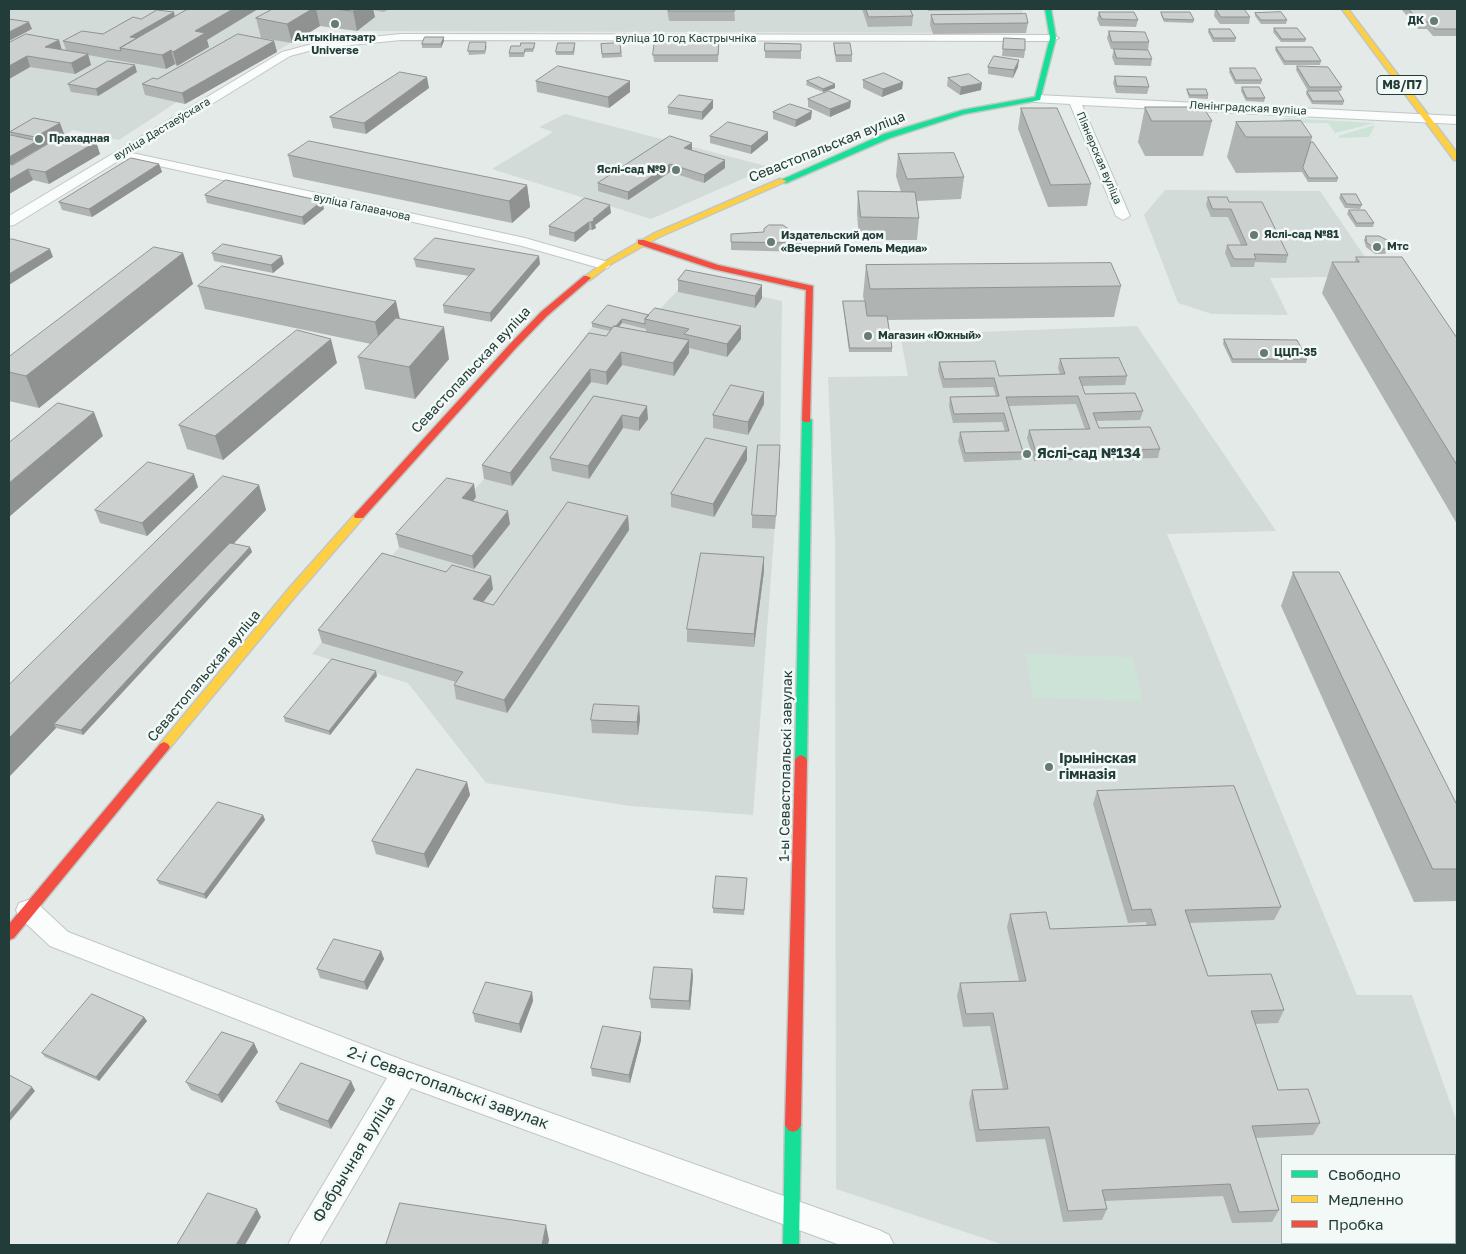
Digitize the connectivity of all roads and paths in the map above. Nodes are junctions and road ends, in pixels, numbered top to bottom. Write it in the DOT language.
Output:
graph roads {
  1 [pos="1048,9"];
  2 [pos="1345,9"];
  3 [pos="1053,38"];
  4 [pos="320,45"];
  5 [pos="1038,99"];
  6 [pos="1074,100"];
  7 [pos="1426,117"];
  8 [pos="1457,120"];
  9 [pos="120,154"];
  10 [pos="1457,158"];
  11 [pos="1123,216"];
  12 [pos="9,222"];
  13 [pos="641,242"];
  14 [pos="603,265"];
  15 [pos="28,910"];
  16 [pos="9,934"];
  17 [pos="405,1073"];
  18 [pos="792,1214"];
  19 [pos="303,1245"];
  20 [pos="791,1245"];
  21 [pos="879,1245"];
  1 -- 3 [label="street"];
  2 -- 7 [label="street, М8/П7"];
  3 -- 4 [label="street, вуліца 10 год Кастрычніка"];
  3 -- 5 [label="street"];
  4 -- 9 [label="street, вуліца Дастаеўскага"];
  5 -- 6 [label="street, Ленінградская вуліца"];
  5 -- 13 [label="street, Севастопальская вуліца"];
  6 -- 7 [label="street, Ленінградская вуліца"];
  6 -- 11 [label="street, Піянерская вуліца"];
  7 -- 8 [label="street, Ленінградская вуліца"];
  7 -- 10 [label="street, М8/П7"];
  9 -- 12 [label="street, вуліца Дастаеўскага"];
  9 -- 14 [label="street, вуліца Галавачова"];
  13 -- 14 [label="street, Севастопальская вуліца"];
  13 -- 18 [label="street, 1-ы Севастопальскі завулак"];
  14 -- 15 [label="street, Севастопальская вуліца"];
  15 -- 16 [label="street, Севастопальская вуліца"];
  15 -- 17 [label="street, 2-і Севастопальскі завулак"];
  17 -- 18 [label="street, 2-і Севастопальскі завулак"];
  17 -- 19 [label="street, Фабрычная вуліца"];
  18 -- 20 [label="street, 1-ы Севастопальскі завулак"];
  18 -- 21 [label="street, 2-і Севастопальскі завулак"];
}
